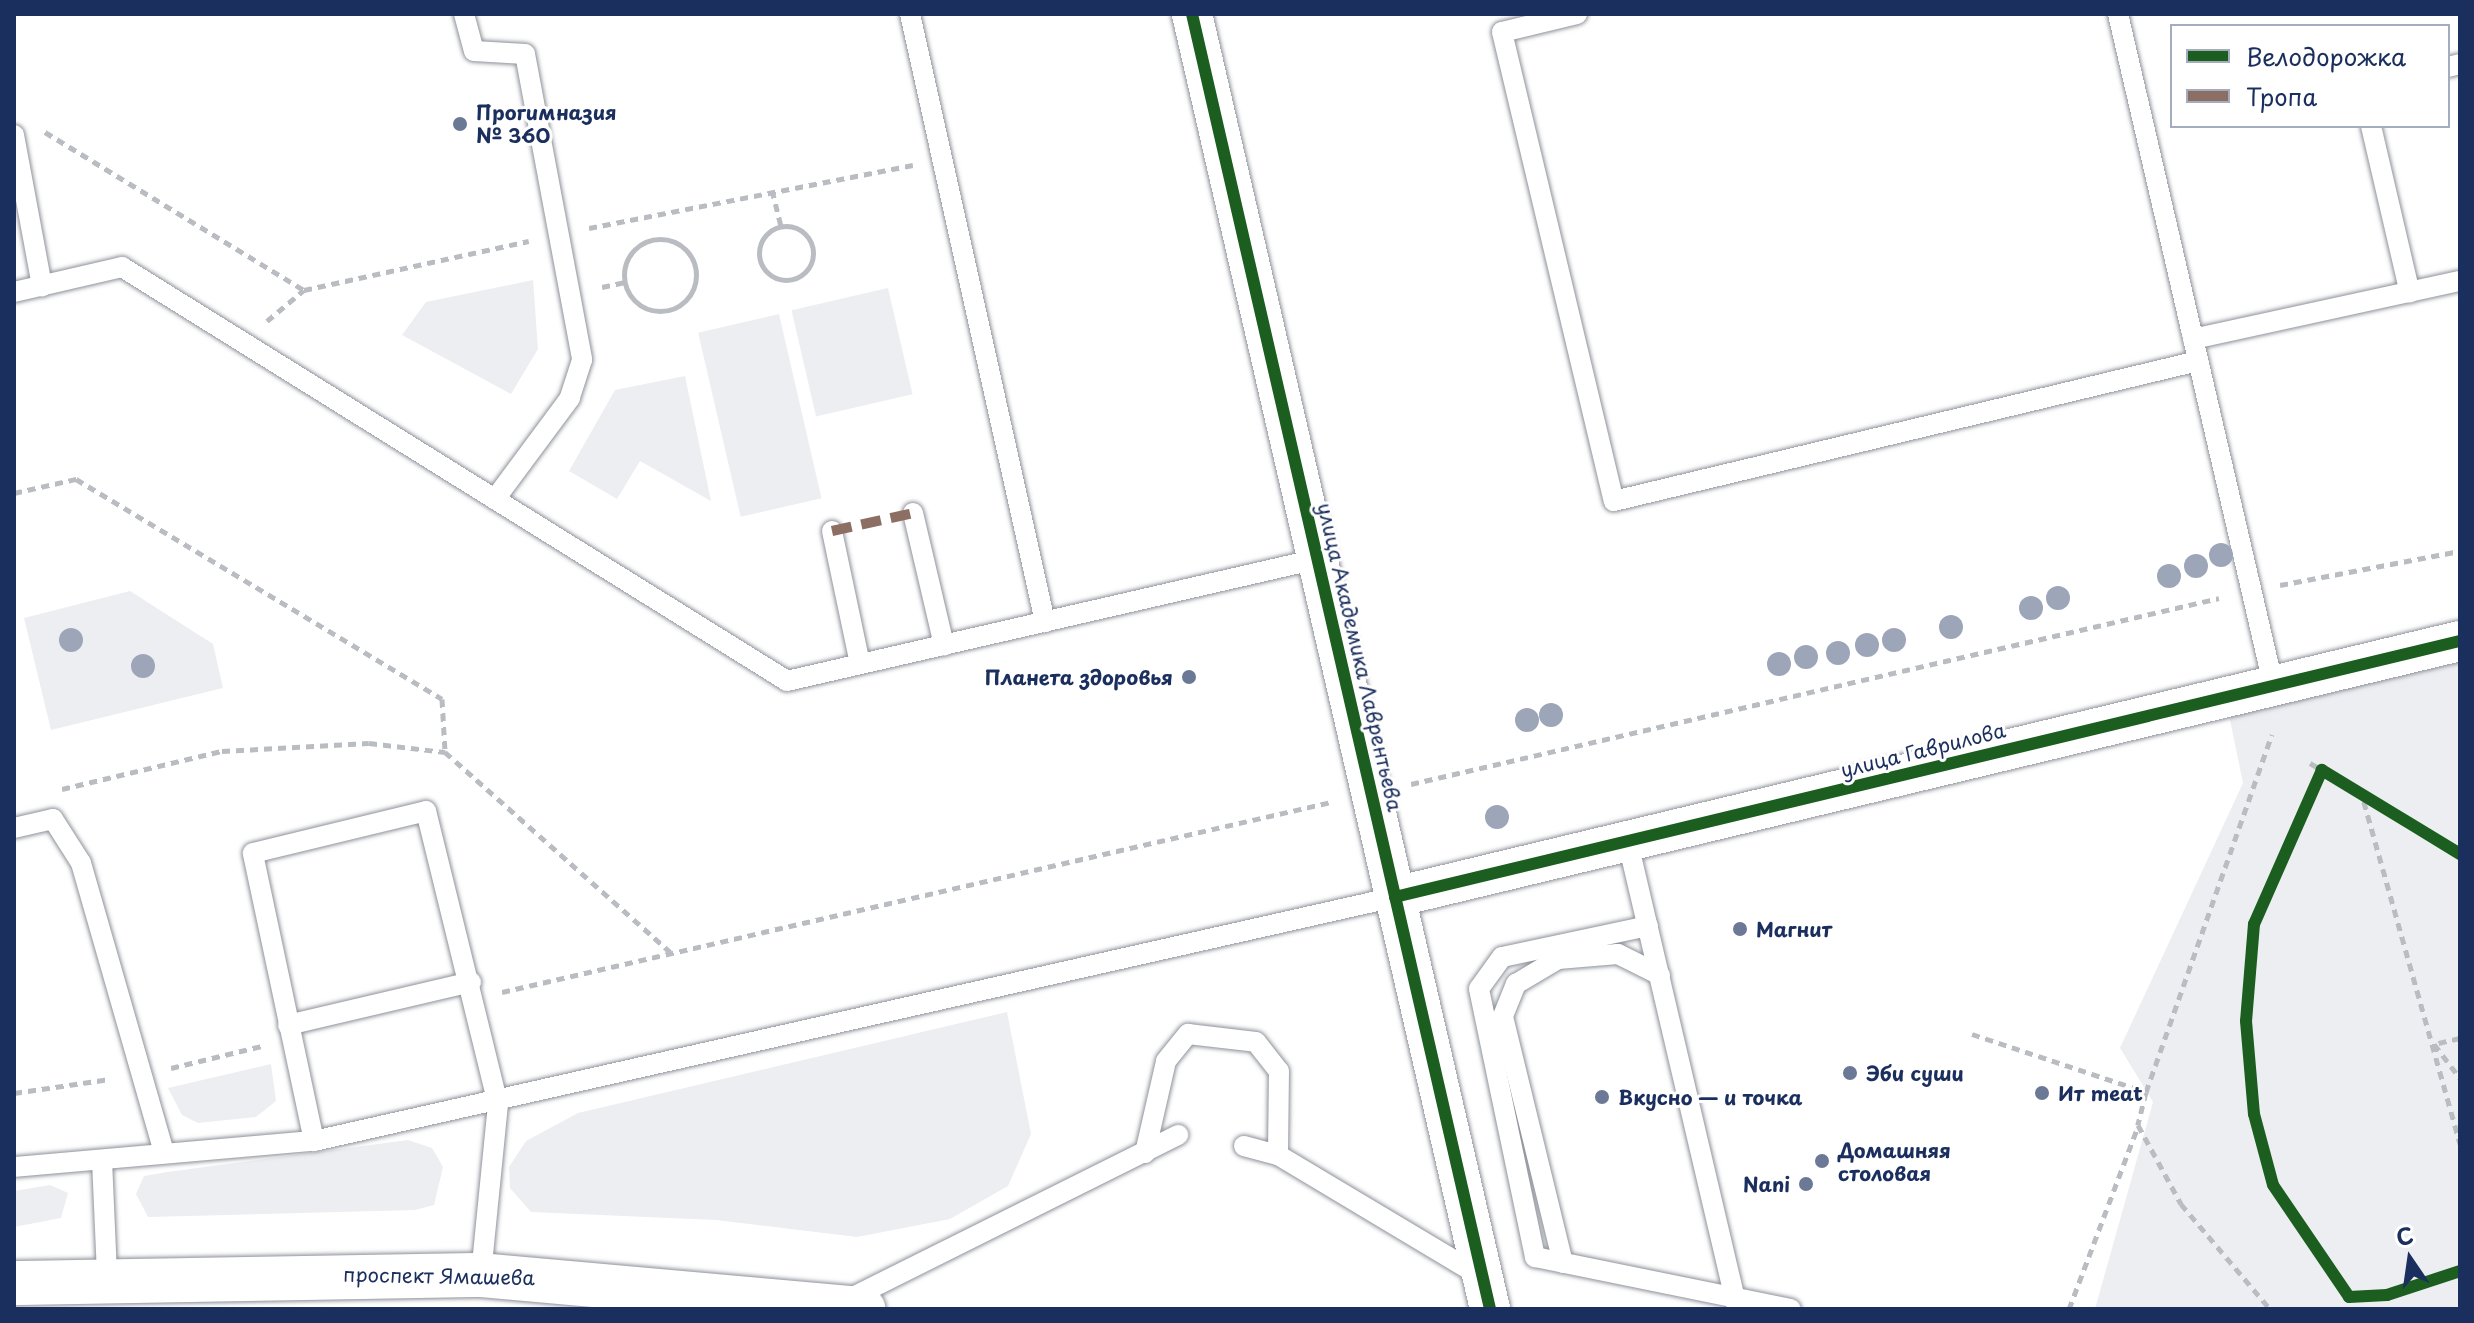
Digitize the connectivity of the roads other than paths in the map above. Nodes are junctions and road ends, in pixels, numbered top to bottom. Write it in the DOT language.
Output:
graph roads {
  1 [pos="464,14"];
  2 [pos="910,14"];
  3 [pos="1192,14"];
  4 [pos="1577,14"];
  5 [pos="2118,14"];
  6 [pos="2371,128"];
  7 [pos="14,135"];
  8 [pos="2460,281"];
  9 [pos="42,286"];
  10 [pos="14,292"];
  11 [pos="2410,293"];
  12 [pos="2193,339"];
  13 [pos="2198,361"];
  14 [pos="495,499"];
  15 [pos="913,513"];
  16 [pos="832,531"];
  17 [pos="1317,559"];
  18 [pos="1045,622"];
  19 [pos="2460,641"];
  20 [pos="944,645"];
  21 [pos="860,664"];
  22 [pos="2273,684"];
  23 [pos="14,828"];
  24 [pos="1628,843"];
  25 [pos="1395,897"];
  26 [pos="1648,926"];
  27 [pos="1660,975"];
  28 [pos="473,990"];
  29 [pos="290,1032"];
  30 [pos="498,1104"];
  31 [pos="1178,1135"];
  32 [pos="314,1141"];
  33 [pos="1244,1146"];
  34 [pos="164,1153"];
  35 [pos="1145,1153"];
  36 [pos="1278,1155"];
  37 [pos="102,1160"];
  38 [pos="14,1167"];
  39 [pos="1563,1263"];
  40 [pos="481,1275"];
  41 [pos="107,1276"];
  42 [pos="14,1283"];
  43 [pos="1486,1294"];
  44 [pos="1737,1304"];
  45 [pos="850,1307"];
  46 [pos="1791,1309"];
  1 -- 14 [label="lane"];
  2 -- 18 [label="lane"];
  3 -- 17 [label="street, улица Академика Лаврентьева"];
  4 -- 13 [label="lane"];
  5 -- 12 [label="lane"];
  6 -- 11 [label="lane"];
  7 -- 9 [label="lane"];
  8 -- 11 [label="lane"];
  9 -- 10 [label="lane"];
  9 -- 14 [label="lane"];
  11 -- 12 [label="lane"];
  12 -- 13 [label="lane"];
  13 -- 22 [label="lane"];
  14 -- 21 [label="lane"];
  15 -- 20 [label="lane"];
  16 -- 21 [label="lane"];
  17 -- 18 [label="lane"];
  17 -- 25 [label="street, улица Академика Лаврентьева"];
  18 -- 20 [label="lane"];
  19 -- 22 [label="street, улица Гаврилова"];
  20 -- 21 [label="lane"];
  22 -- 24 [label="street, улица Гаврилова"];
  23 -- 34 [label="lane"];
  24 -- 25 [label="street, улица Гаврилова"];
  24 -- 26 [label="lane"];
  25 -- 30 [label="lane"];
  25 -- 43 [label="street, улица Академика Лаврентьева"];
  26 -- 27 [label="lane"];
  26 -- 39 [label="lane"];
  27 -- 39 [label="lane"];
  27 -- 44 [label="lane"];
  28 -- 29 [label="lane"];
  28 -- 29 [label="lane"];
  28 -- 30 [label="lane"];
  29 -- 32 [label="lane"];
  30 -- 32 [label="lane"];
  30 -- 40 [label="lane"];
  31 -- 35 [label="lane"];
  32 -- 34 [label="lane"];
  33 -- 36 [label="lane"];
  34 -- 37 [label="lane"];
  35 -- 36 [label="lane"];
  35 -- 45 [label="lane"];
  36 -- 43 [label="lane"];
  37 -- 38 [label="lane"];
  37 -- 41 [label="lane"];
  39 -- 44 [label="lane"];
  40 -- 41 [label="main road, проспект Ямашева"];
  40 -- 45 [label="main road, проспект Ямашева"];
  41 -- 42 [label="main road, проспект Ямашева"];
  44 -- 46 [label="lane"];
}
